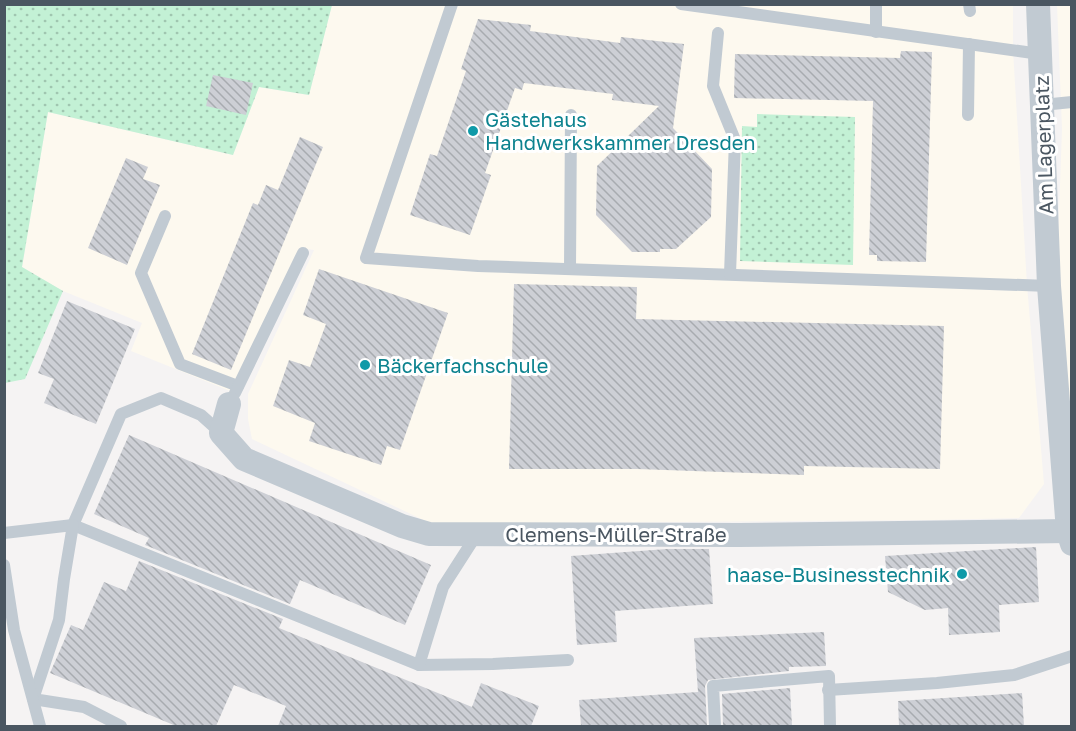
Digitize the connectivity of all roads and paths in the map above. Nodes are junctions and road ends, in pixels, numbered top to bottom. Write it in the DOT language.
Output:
graph roads {
  1 [pos="452,4"];
  2 [pos="681,4"];
  3 [pos="876,4"];
  4 [pos="1038,4"];
  5 [pos="876,32"];
  6 [pos="718,33"];
  7 [pos="969,44"];
  8 [pos="1040,54"];
  9 [pos="1071,102"];
  10 [pos="1042,105"];
  11 [pos="571,115"];
  12 [pos="968,115"];
  13 [pos="165,216"];
  14 [pos="303,253"];
  15 [pos="570,268"];
  16 [pos="730,274"];
  17 [pos="1060,289"];
  18 [pos="234,395"];
  19 [pos="221,433"];
  20 [pos="73,525"];
  21 [pos="4,533"];
  22 [pos="477,534"];
  23 [pos="1070,538"];
  24 [pos="4,565"];
  25 [pos="1071,656"];
  26 [pos="568,660"];
  27 [pos="419,665"];
  28 [pos="828,690"];
  29 [pos="33,699"];
  30 [pos="40,726"];
  31 [pos="121,726"];
  32 [pos="715,726"];
  33 [pos="830,726"];
  1 -- 15 [label="lane"];
  2 -- 5 [label="lane"];
  3 -- 5 [label="lane"];
  4 -- 8 [label="street, Am Lagerplatz"];
  5 -- 7 [label="lane"];
  6 -- 16 [label="lane"];
  7 -- 8 [label="lane"];
  7 -- 12 [label="lane"];
  8 -- 10 [label="street, Am Lagerplatz"];
  9 -- 10 [label="lane"];
  10 -- 17 [label="street, Am Lagerplatz"];
  11 -- 15 [label="lane"];
  13 -- 18 [label="lane"];
  14 -- 18 [label="lane"];
  15 -- 16 [label="lane"];
  16 -- 17 [label="lane"];
  17 -- 23 [label="street, Am Lagerplatz"];
  18 -- 19 [label="street"];
  19 -- 20 [label="lane"];
  19 -- 22 [label="street, Clemens-Müller-Straße"];
  20 -- 21 [label="lane"];
  20 -- 27 [label="lane"];
  20 -- 29 [label="lane"];
  22 -- 23 [label="street, Clemens-Müller-Straße"];
  22 -- 27 [label="lane"];
  24 -- 29 [label="lane"];
  25 -- 28 [label="lane"];
  26 -- 27 [label="lane"];
  28 -- 32 [label="lane"];
  28 -- 33 [label="lane"];
  29 -- 30 [label="lane"];
  29 -- 31 [label="lane"];
}
